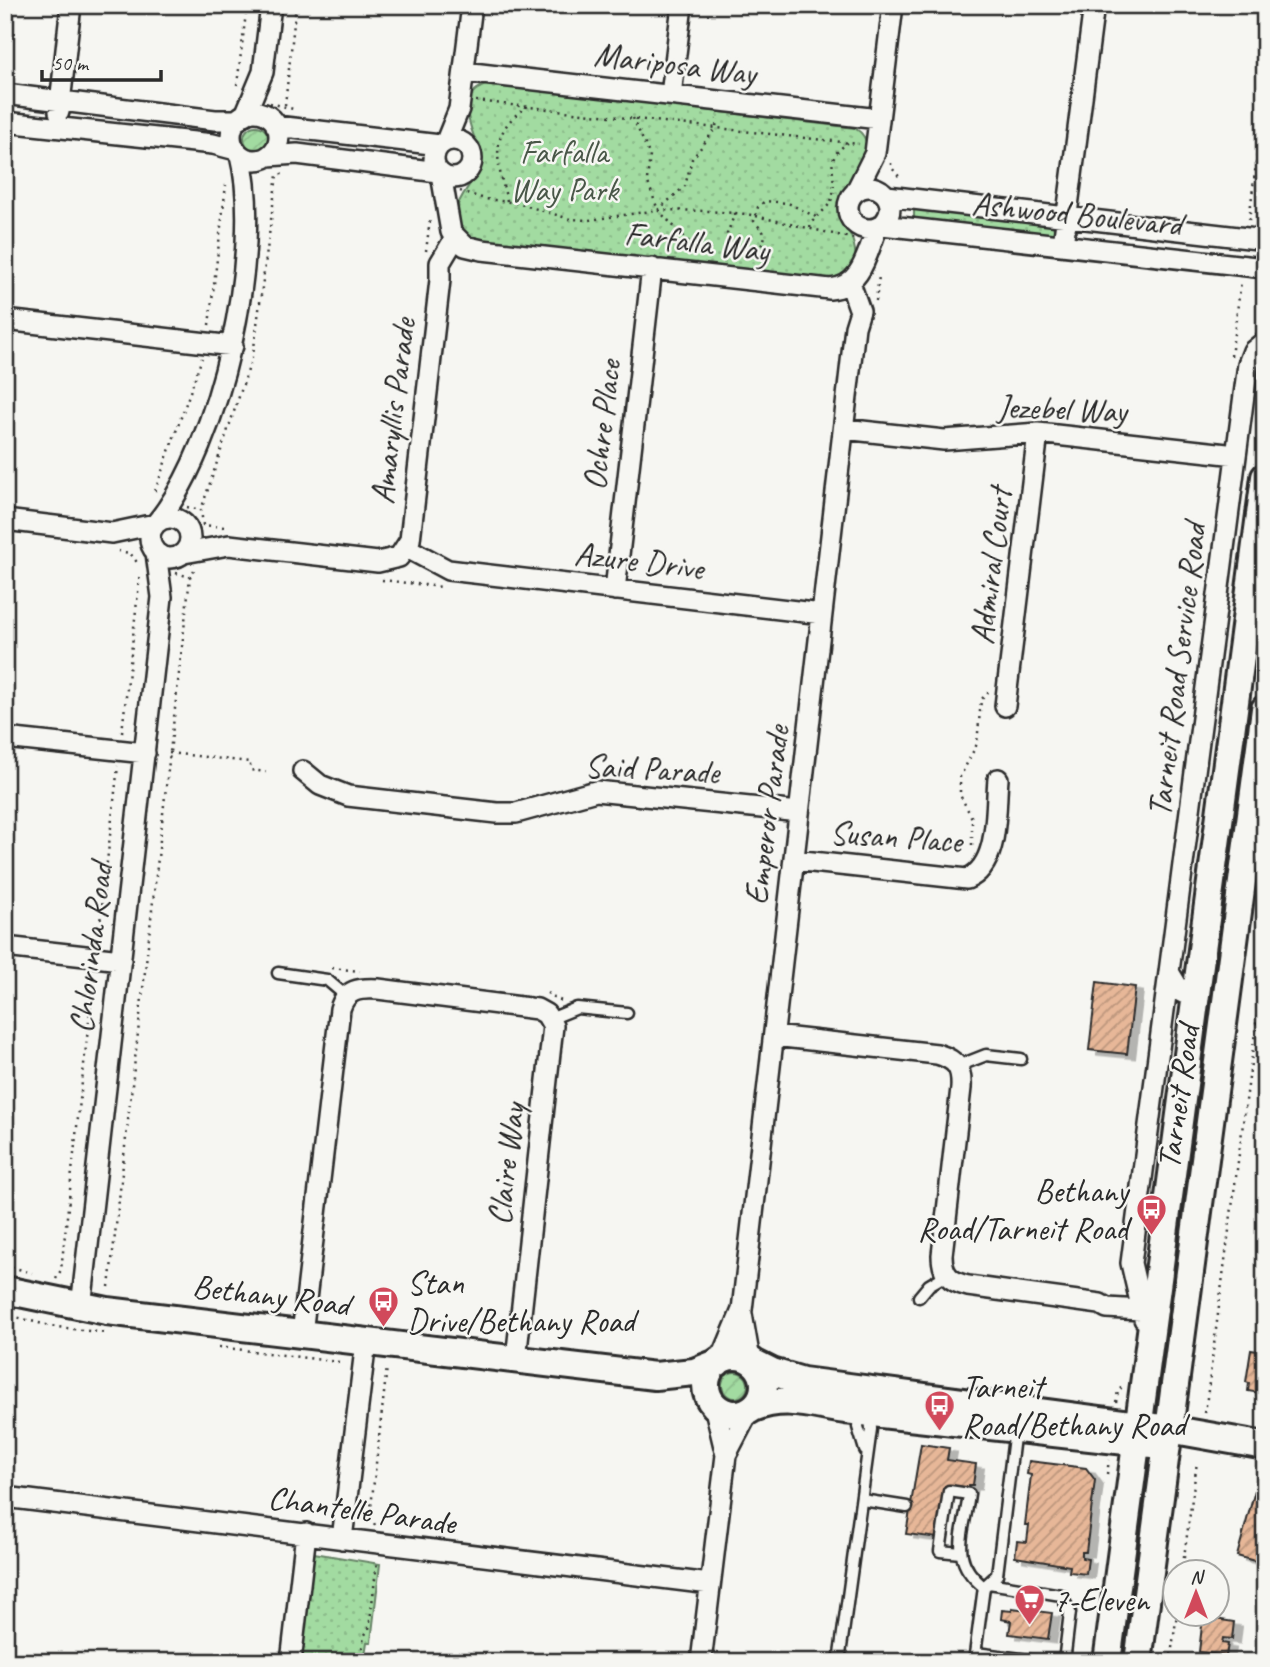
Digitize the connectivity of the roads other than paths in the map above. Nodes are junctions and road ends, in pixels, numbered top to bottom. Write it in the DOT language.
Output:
graph roads {
  1 [pos="71,5"];
  2 [pos="271,5"];
  3 [pos="472,5"];
  4 [pos="682,5"];
  5 [pos="893,5"];
  6 [pos="1094,5"];
  7 [pos="263,72"];
  8 [pos="464,72"];
  9 [pos="5,94"];
  10 [pos="671,95"];
  11 [pos="60,100"];
  12 [pos="460,105"];
  13 [pos="277,116"];
  14 [pos="242,117"];
  15 [pos="879,119"];
  16 [pos="5,122"];
  17 [pos="58,128"];
  18 [pos="443,143"];
  19 [pos="468,146"];
  20 [pos="881,151"];
  21 [pos="238,153"];
  22 [pos="266,157"];
  23 [pos="449,180"];
  24 [pos="856,191"];
  25 [pos="886,195"];
  26 [pos="249,198"];
  27 [pos="1066,216"];
  28 [pos="851,219"];
  29 [pos="879,226"];
  30 [pos="1265,240"];
  31 [pos="460,242"];
  32 [pos="1063,245"];
  33 [pos="871,265"];
  34 [pos="652,268"];
  35 [pos="1265,268"];
  36 [pos="844,286"];
  37 [pos="5,320"];
  38 [pos="1265,341"];
  39 [pos="233,346"];
  40 [pos="844,429"];
  41 [pos="1038,433"];
  42 [pos="1236,455"];
  43 [pos="1265,477"];
  44 [pos="184,481"];
  45 [pos="5,520"];
  46 [pos="156,523"];
  47 [pos="186,526"];
  48 [pos="112,533"];
  49 [pos="229,536"];
  50 [pos="155,552"];
  51 [pos="183,553"];
  52 [pos="403,553"];
  53 [pos="615,590"];
  54 [pos="163,597"];
  55 [pos="822,614"];
  56 [pos="1255,635"];
  57 [pos="1005,706"];
  58 [pos="1265,709"];
  59 [pos="5,738"];
  60 [pos="145,754"];
  61 [pos="303,771"];
  62 [pos="998,779"];
  63 [pos="1253,797"];
  64 [pos="799,811"];
  65 [pos="794,860"];
  66 [pos="5,947"];
  67 [pos="121,960"];
  68 [pos="1169,972"];
  69 [pos="278,973"];
  70 [pos="346,996"];
  71 [pos="1197,1000"];
  72 [pos="627,1013"];
  73 [pos="550,1019"];
  74 [pos="774,1036"];
  75 [pos="1021,1059"];
  76 [pos="958,1066"];
  77 [pos="947,1275"];
  78 [pos="5,1290"];
  79 [pos="919,1297"];
  80 [pos="1139,1301"];
  81 [pos="81,1307"];
  82 [pos="741,1310"];
  83 [pos="302,1334"];
  84 [pos="1150,1336"];
  85 [pos="366,1341"];
  86 [pos="516,1359"];
  87 [pos="719,1361"];
  88 [pos="752,1361"];
  89 [pos="655,1376"];
  90 [pos="712,1403"];
  91 [pos="865,1404"];
  92 [pos="751,1410"];
  93 [pos="1012,1419"];
  94 [pos="1137,1433"];
  95 [pos="1168,1438"];
  96 [pos="1265,1446"];
  97 [pos="1265,1453"];
  98 [pos="726,1455"];
  99 [pos="5,1497"];
  100 [pos="862,1500"];
  101 [pos="907,1507"];
  102 [pos="306,1533"];
  103 [pos="342,1539"];
  104 [pos="961,1553"];
  105 [pos="710,1584"];
  106 [pos="987,1585"];
  107 [pos="975,1657"];
  108 [pos="291,1662"];
  109 [pos="701,1662"];
  110 [pos="839,1662"];
  111 [pos="1043,1662"];
  112 [pos="1064,1662"];
  113 [pos="1107,1662"];
  114 [pos="1138,1662"];
  1 -- 11 [label="street"];
  2 -- 7 [label="street"];
  3 -- 8 [label="street"];
  4 -- 10 [label="street"];
  5 -- 15 [label="street"];
  6 -- 27 [label="street"];
  7 -- 13 [label="street"];
  7 -- 14 [label="street"];
  8 -- 10 [label="street, Mariposa Way"];
  8 -- 12 [label="street"];
  9 -- 11 [label="street"];
  10 -- 15 [label="street, Mariposa Way"];
  11 -- 14 [label="street"];
  11 -- 17 [label="street"];
  12 -- 18 [label="street"];
  12 -- 19 [label="street"];
  13 -- 14 [label="street"];
  13 -- 18 [label="street"];
  13 -- 22 [label="street"];
  14 -- 21 [label="street"];
  15 -- 20 [label="street"];
  16 -- 17 [label="street"];
  17 -- 21 [label="street"];
  18 -- 19 [label="street"];
  18 -- 23 [label="street"];
  19 -- 23 [label="street"];
  20 -- 24 [label="street"];
  20 -- 25 [label="street"];
  21 -- 22 [label="street"];
  21 -- 26 [label="street"];
  22 -- 23 [label="street"];
  22 -- 26 [label="street"];
  23 -- 31 [label="street"];
  24 -- 25 [label="street"];
  24 -- 28 [label="street"];
  25 -- 27 [label="street, Ashwood Boulevard"];
  25 -- 29 [label="street"];
  26 -- 39 [label="street"];
  27 -- 30 [label="street, Ashwood Boulevard"];
  27 -- 32 [label="street"];
  28 -- 29 [label="street"];
  28 -- 33 [label="street"];
  29 -- 32 [label="street, Ashwood Boulevard"];
  29 -- 33 [label="street"];
  31 -- 34 [label="street, Farfalla Way"];
  31 -- 52 [label="street, Amaryllis Parade"];
  32 -- 35 [label="street, Ashwood Boulevard"];
  33 -- 36 [label="street"];
  34 -- 36 [label="street, Farfalla Way"];
  34 -- 53 [label="street, Ochre Place"];
  36 -- 40 [label="street, Emperor Parade"];
  37 -- 39 [label="street"];
  38 -- 42 [label="street, Tarneit Road Service Road"];
  39 -- 44 [label="street"];
  40 -- 41 [label="street, Jezebel Way"];
  40 -- 55 [label="street, Emperor Parade"];
  41 -- 42 [label="street, Jezebel Way"];
  41 -- 57 [label="street, Admiral Court"];
  42 -- 68 [label="street, Tarneit Road Service Road"];
  43 -- 56 [label="main road, Tarneit Road"];
  44 -- 46 [label="street"];
  44 -- 47 [label="street"];
  45 -- 48 [label="street"];
  46 -- 47 [label="street"];
  46 -- 48 [label="street"];
  46 -- 50 [label="street"];
  47 -- 49 [label="street"];
  47 -- 51 [label="street"];
  48 -- 50 [label="street"];
  49 -- 51 [label="street"];
  49 -- 52 [label="street"];
  50 -- 51 [label="street"];
  50 -- 54 [label="street, Chlorinda Road"];
  51 -- 54 [label="street, Chlorinda Road"];
  52 -- 53 [label="street, Azure Drive"];
  53 -- 55 [label="street, Azure Drive"];
  54 -- 60 [label="street, Chlorinda Road"];
  55 -- 64 [label="street, Emperor Parade"];
  56 -- 71 [label="main road, Tarneit Road"];
  58 -- 63 [label="main road, Tarneit Road"];
  59 -- 60 [label="street"];
  60 -- 67 [label="street, Chlorinda Road"];
  61 -- 64 [label="street, Said Parade"];
  62 -- 65 [label="street, Susan Place"];
  63 -- 71 [label="main road"];
  63 -- 95 [label="main road, Tarneit Road"];
  64 -- 65 [label="street, Emperor Parade"];
  65 -- 74 [label="street, Emperor Parade"];
  66 -- 67 [label="street"];
  67 -- 81 [label="street, Chlorinda Road"];
  68 -- 71 [label="street"];
  68 -- 80 [label="street, Tarneit Road"];
  69 -- 70 [label="lane"];
  70 -- 73 [label="street"];
  70 -- 83 [label="street"];
  71 -- 84 [label="main road, Tarneit Road"];
  72 -- 73 [label="lane"];
  73 -- 86 [label="street, Claire Way"];
  74 -- 76 [label="street"];
  74 -- 82 [label="street, Emperor Parade"];
  75 -- 76 [label="lane"];
  76 -- 77 [label="street"];
  77 -- 79 [label="lane"];
  77 -- 80 [label="street"];
  78 -- 81 [label="main road, Bethany Road"];
  80 -- 84 [label="street, Tarneit Road"];
  81 -- 83 [label="main road, Bethany Road"];
  82 -- 87 [label="street, Emperor Parade"];
  82 -- 88 [label="street, Emperor Parade"];
  83 -- 85 [label="main road, Bethany Road"];
  84 -- 94 [label="main road, Tarneit Road"];
  85 -- 86 [label="main road, Bethany Road"];
  85 -- 103 [label="street"];
  86 -- 89 [label="main road, Bethany Road"];
  87 -- 88 [label="main road"];
  87 -- 89 [label="main road, Bethany Road"];
  87 -- 90 [label="main road"];
  88 -- 91 [label="main road"];
  88 -- 92 [label="main road"];
  89 -- 90 [label="main road, Bethany Road"];
  90 -- 92 [label="main road"];
  90 -- 98 [label="street"];
  91 -- 92 [label="main road"];
  91 -- 93 [label="main road"];
  91 -- 100 [label="lane"];
  92 -- 98 [label="street"];
  93 -- 94 [label="main road"];
  93 -- 106 [label="lane"];
  94 -- 95 [label="main road"];
  94 -- 113 [label="main road, Tarneit Road"];
  95 -- 96 [label="main road"];
  95 -- 97 [label="main road"];
  95 -- 114 [label="main road, Tarneit Road"];
  98 -- 105 [label="street"];
  99 -- 102 [label="street, Chantelle Parade"];
  100 -- 101 [label="lane"];
  100 -- 110 [label="lane"];
  102 -- 103 [label="street, Chantelle Parade"];
  102 -- 108 [label="street"];
  103 -- 105 [label="street, Chantelle Parade"];
  104 -- 104 [label="lane"];
  104 -- 106 [label="lane"];
  105 -- 109 [label="street"];
  106 -- 107 [label="lane"];
  106 -- 112 [label="lane"];
  107 -- 111 [label="lane"];
}
